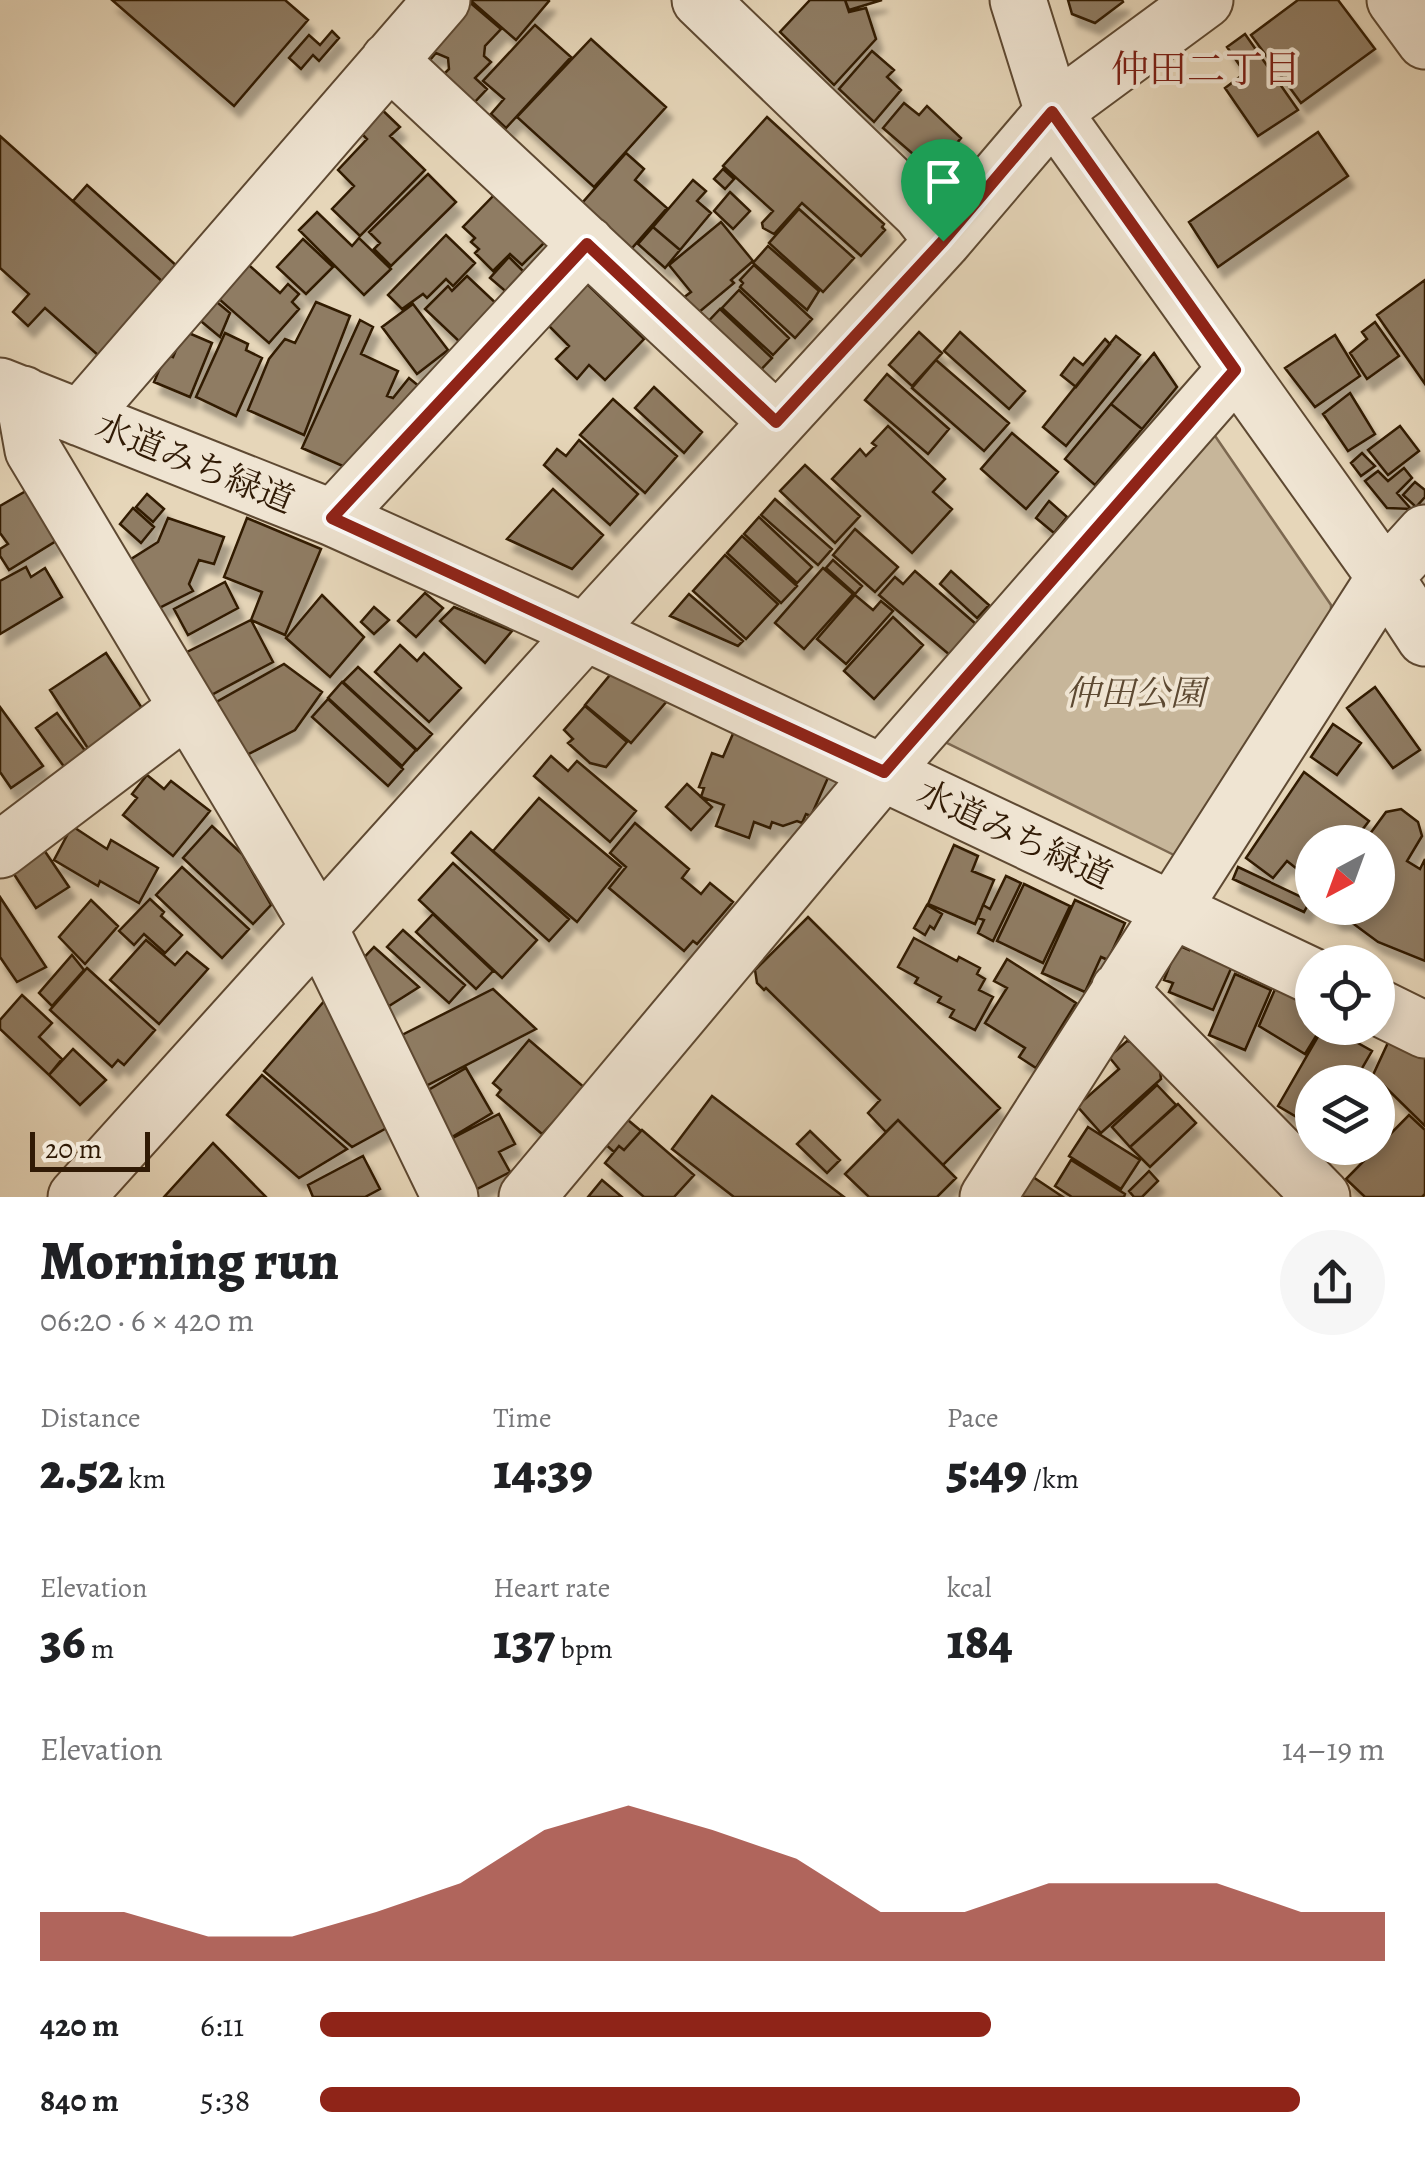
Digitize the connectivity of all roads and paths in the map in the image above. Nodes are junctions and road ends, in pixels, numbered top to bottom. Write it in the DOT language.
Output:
graph roads {
  1 [pos="442,0"];
  2 [pos="700,0"];
  3 [pos="1018,0"];
  4 [pos="1204,0"];
  5 [pos="1395,0"];
  6 [pos="1425,41"];
  7 [pos="388,60"];
  8 [pos="1052,112"];
  9 [pos="943,241"];
  10 [pos="587,244"];
  11 [pos="1235,370"];
  12 [pos="12,390"];
  13 [pos="80,418"];
  14 [pos="776,422"];
  15 [pos="16,460"];
  16 [pos="332,518"];
  17 [pos="1425,533"];
  18 [pos="1385,577"];
  19 [pos="584,633"];
  20 [pos="1425,638"];
  21 [pos="186,710"];
  22 [pos="884,772"];
  23 [pos="0,850"];
  24 [pos="1171,908"];
  25 [pos="320,927"];
  26 [pos="1295,968"];
  27 [pos="1120,990"];
  28 [pos="1395,1015"];
  29 [pos="1425,1030"];
  30 [pos="76,1197"];
  31 [pos="450,1197"];
  32 [pos="526,1197"];
  33 [pos="988,1197"];
  34 [pos="1322,1197"];
  1 -- 7 [label="street"];
  2 -- 9 [label="street"];
  3 -- 8 [label="street"];
  4 -- 8 [label="street"];
  5 -- 6 [label="street"];
  7 -- 10 [label="street"];
  7 -- 13 [label="street"];
  8 -- 9 [label="street"];
  8 -- 11 [label="street"];
  9 -- 14 [label="street"];
  10 -- 14 [label="street"];
  10 -- 16 [label="street"];
  11 -- 18 [label="street"];
  11 -- 22 [label="street"];
  12 -- 13 [label="street, 水道みち緑道"];
  12 -- 15 [label="street"];
  13 -- 16 [label="street, 水道みち緑道"];
  14 -- 19 [label="street"];
  15 -- 21 [label="street"];
  16 -- 19 [label="street, 水道みち緑道"];
  17 -- 18 [label="street"];
  18 -- 20 [label="street"];
  18 -- 24 [label="street"];
  19 -- 22 [label="street, 水道みち緑道"];
  19 -- 25 [label="street"];
  21 -- 23 [label="street"];
  21 -- 25 [label="street"];
  22 -- 24 [label="street, 水道みち緑道"];
  22 -- 32 [label="street"];
  24 -- 26 [label="street, 水道みち緑道"];
  24 -- 27 [label="street"];
  25 -- 30 [label="street"];
  25 -- 31 [label="street"];
  27 -- 33 [label="street"];
  27 -- 34 [label="street"];
  28 -- 29 [label="street"];
}
